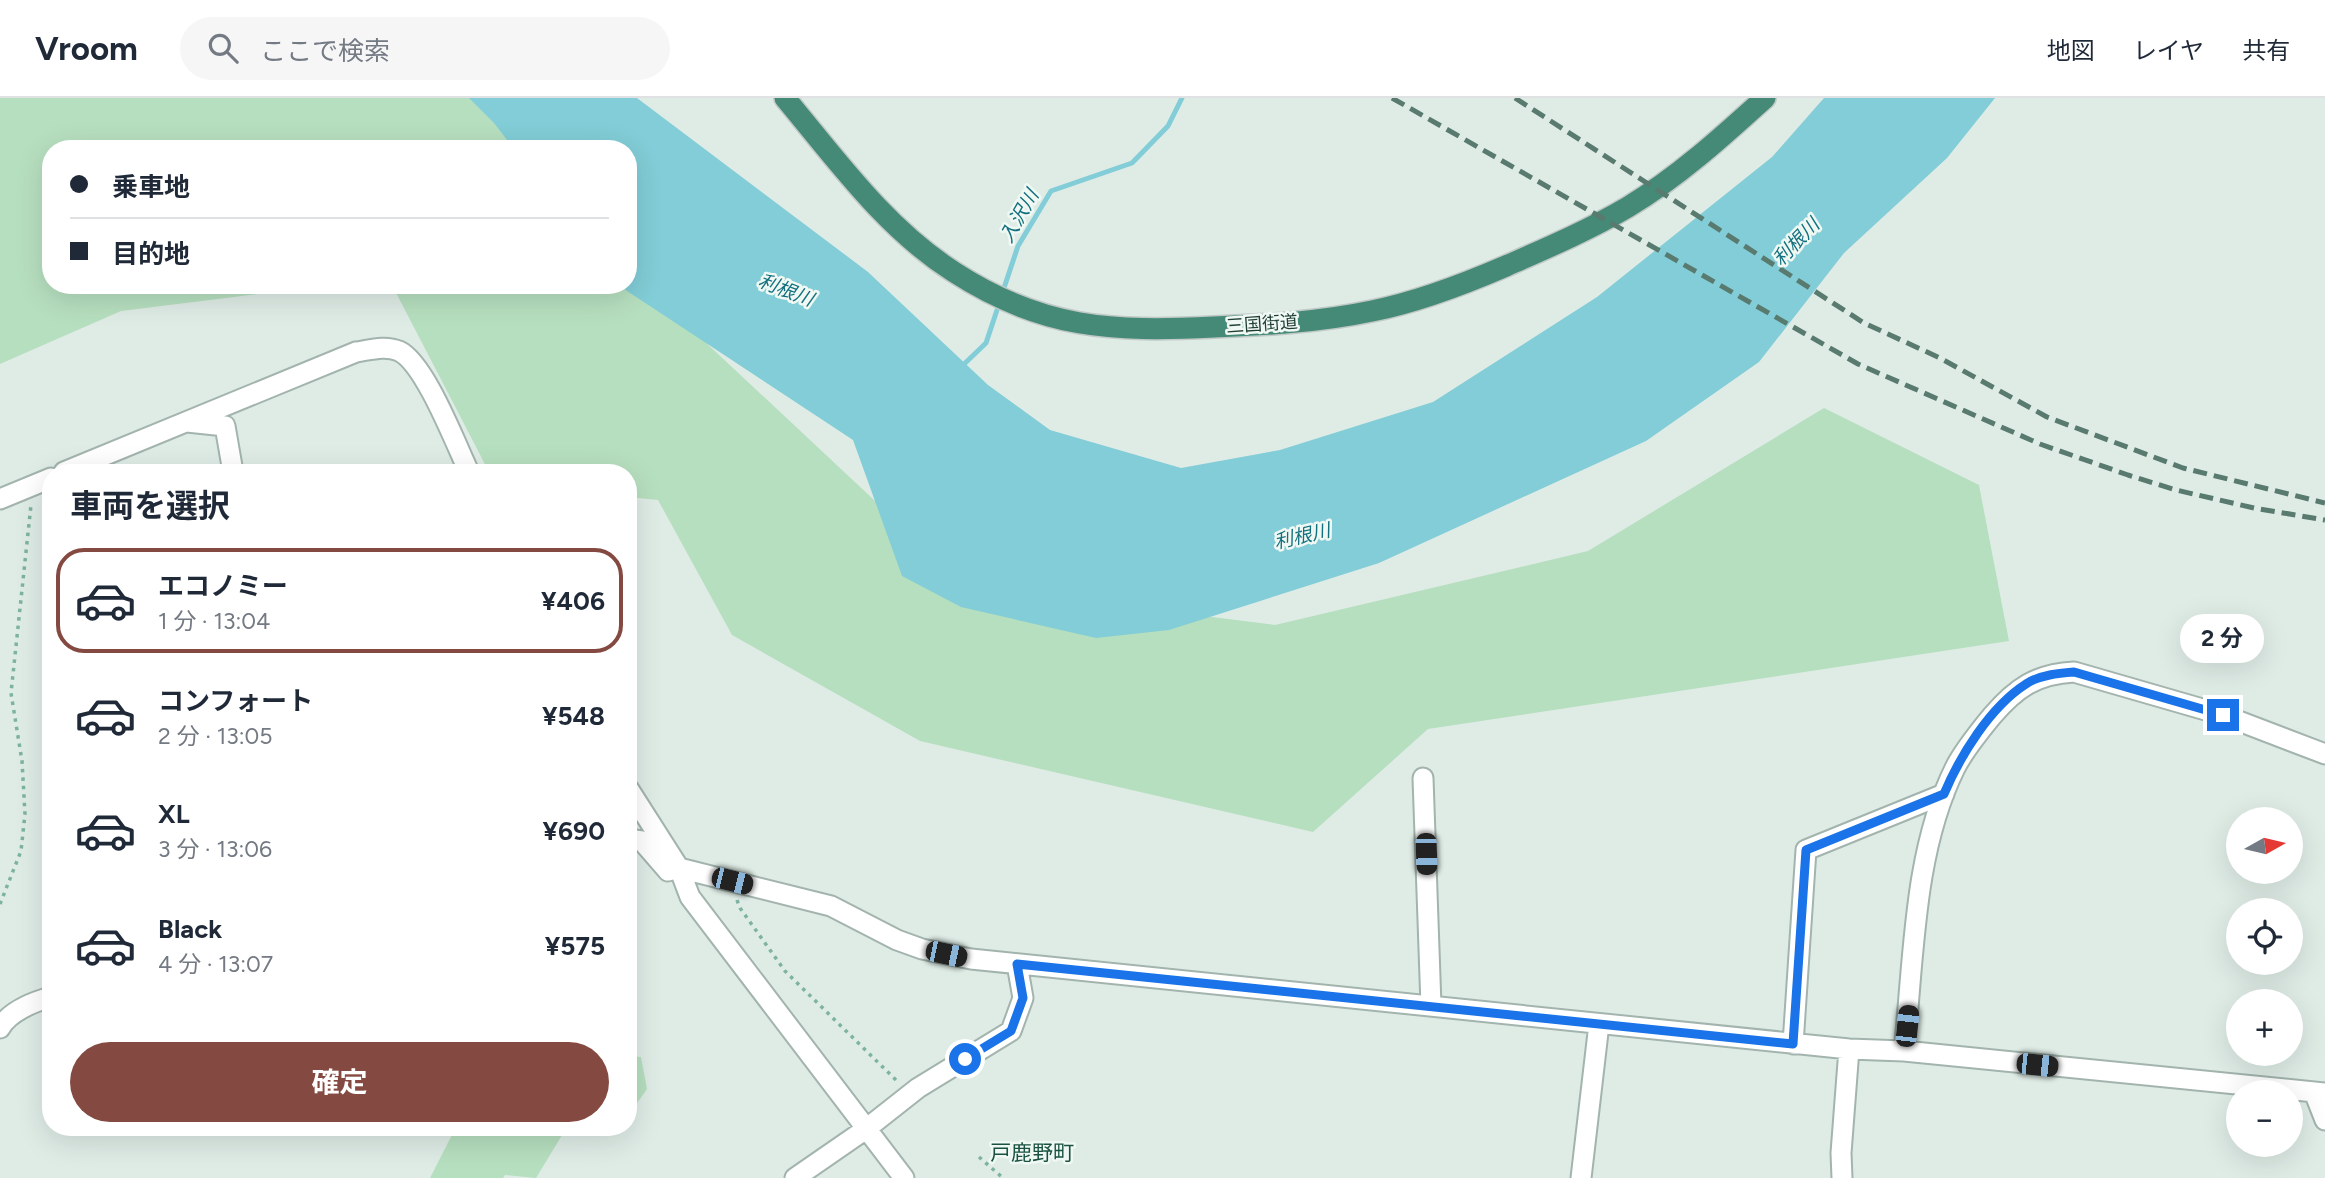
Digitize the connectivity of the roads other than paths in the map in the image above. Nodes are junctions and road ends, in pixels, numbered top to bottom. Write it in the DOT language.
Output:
graph roads {
  1 [pos="785,98"];
  2 [pos="1765,98"];
  3 [pos="186,422"];
  4 [pos="87,464"];
  5 [pos="232,464"];
  6 [pos="465,464"];
  7 [pos="42,482"];
  8 [pos="0,499"];
  9 [pos="2325,754"];
  10 [pos="1423,778"];
  11 [pos="1944,794"];
  12 [pos="637,802"];
  13 [pos="637,840"];
  14 [pos="679,868"];
  15 [pos="1017,964"];
  16 [pos="42,1001"];
  17 [pos="1432,1006"];
  18 [pos="1599,1024"];
  19 [pos="0,1028"];
  20 [pos="1793,1044"];
  21 [pos="1849,1049"];
  22 [pos="1904,1051"];
  23 [pos="2319,1093"];
  24 [pos="2325,1120"];
  25 [pos="866,1129"];
  26 [pos="795,1178"];
  27 [pos="904,1178"];
  28 [pos="1581,1178"];
  29 [pos="1842,1178"];
  1 -- 2 [label="highway, 三国街道"];
  3 -- 4 [label="street"];
  3 -- 5 [label="street"];
  3 -- 6 [label="street"];
  7 -- 8 [label="street"];
  9 -- 11 [label="street"];
  10 -- 17 [label="street"];
  11 -- 20 [label="street"];
  11 -- 22 [label="street"];
  12 -- 14 [label="street"];
  13 -- 14 [label="street"];
  14 -- 15 [label="street"];
  14 -- 25 [label="street"];
  15 -- 17 [label="street"];
  15 -- 25 [label="street"];
  16 -- 19 [label="street"];
  17 -- 18 [label="street"];
  18 -- 20 [label="street"];
  18 -- 28 [label="street"];
  20 -- 21 [label="street"];
  21 -- 22 [label="street"];
  21 -- 29 [label="street"];
  22 -- 23 [label="street"];
  23 -- 24 [label="street"];
  25 -- 26 [label="street"];
  25 -- 27 [label="street"];
}
